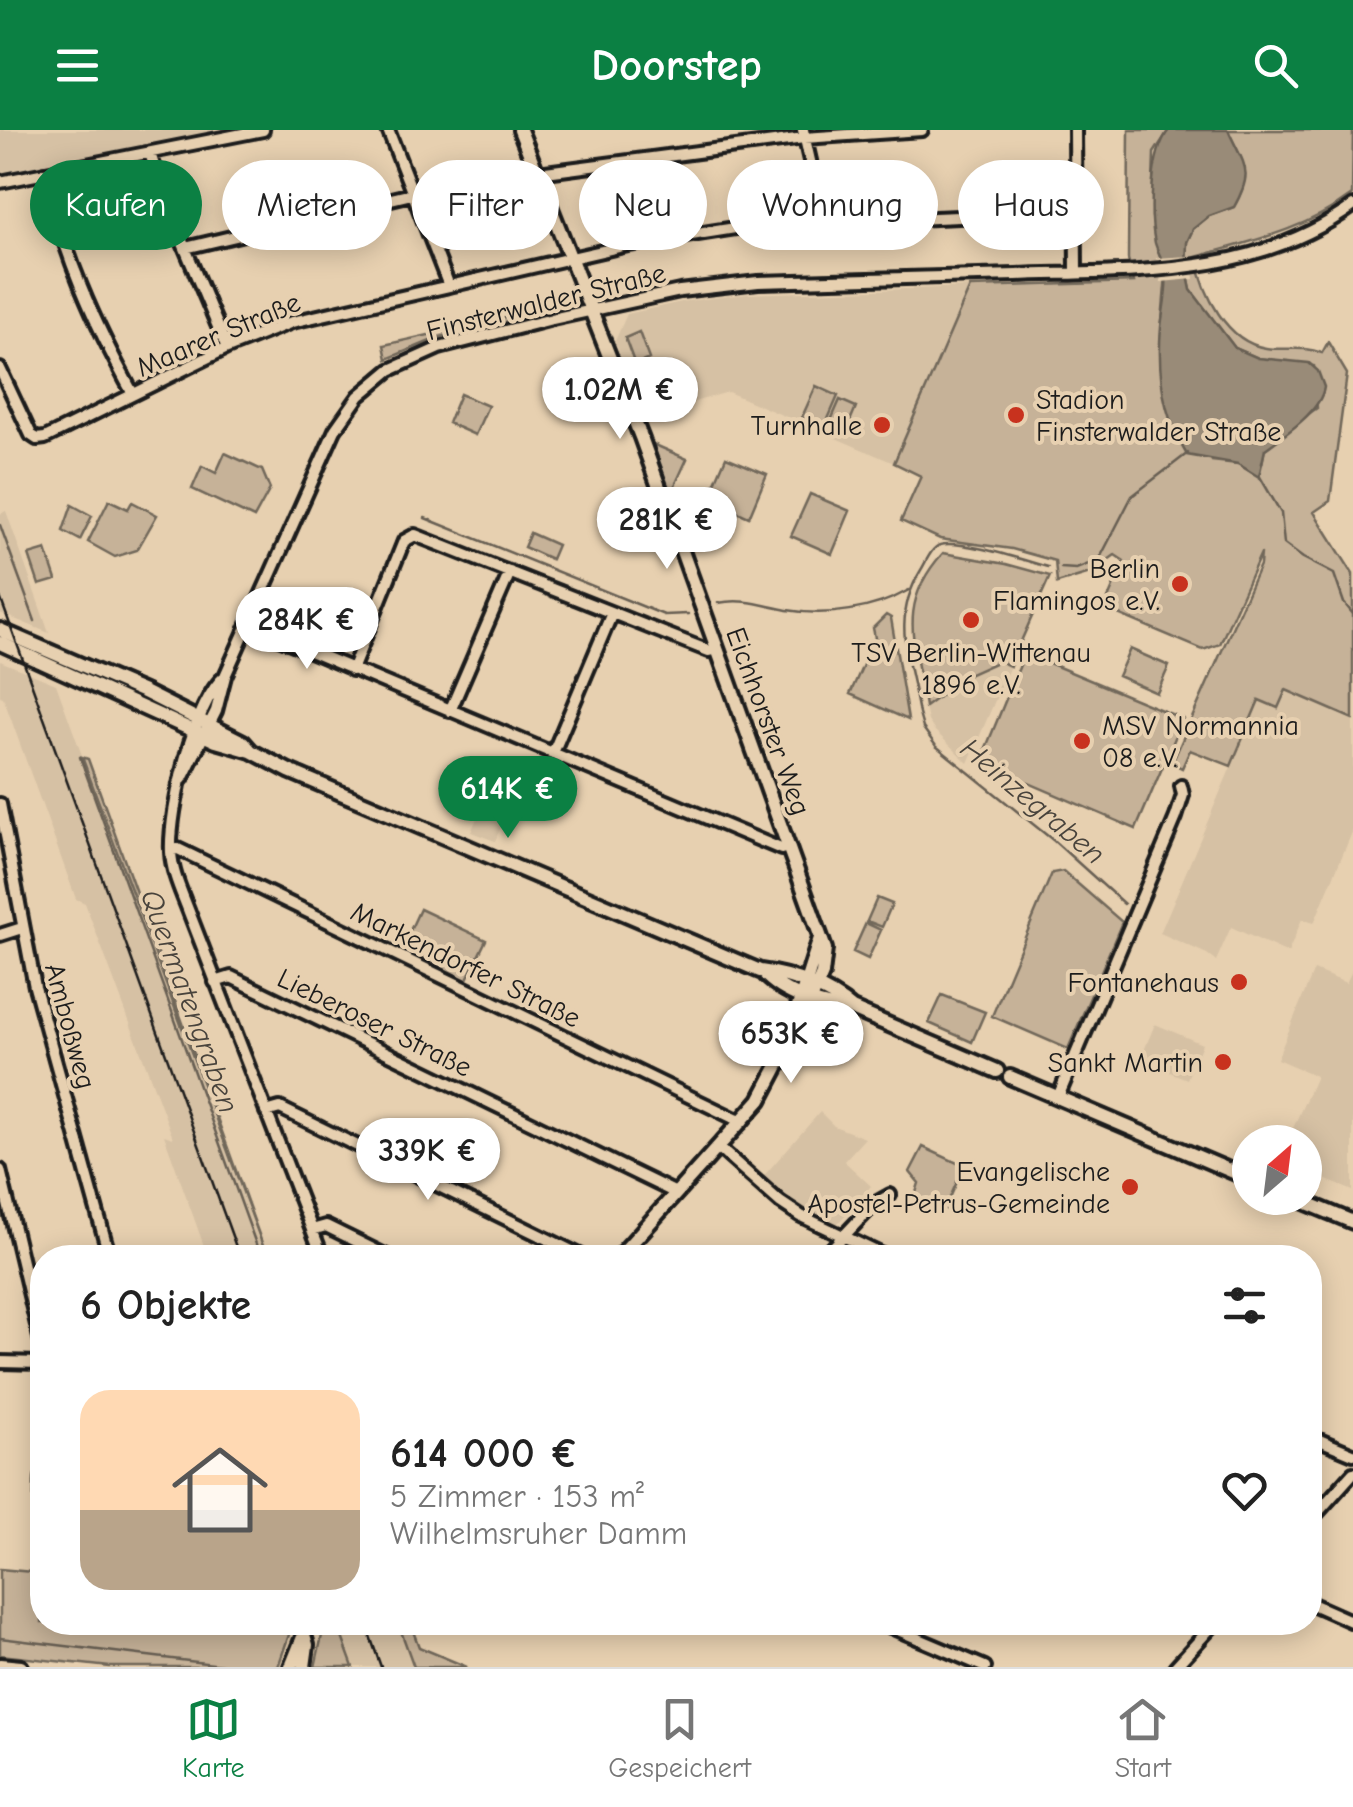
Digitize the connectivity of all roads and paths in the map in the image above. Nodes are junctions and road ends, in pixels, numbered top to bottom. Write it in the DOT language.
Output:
graph roads {
  1 [pos="263,130"];
  2 [pos="388,130"];
  3 [pos="520,130"];
  4 [pos="922,130"];
  5 [pos="1075,130"];
  6 [pos="804,134"];
  7 [pos="150,153"];
  8 [pos="113,160"];
  9 [pos="153,160"];
  10 [pos="533,160"];
  11 [pos="810,160"];
  12 [pos="1076,160"];
  13 [pos="559,170"];
  14 [pos="30,176"];
  15 [pos="0,182"];
  16 [pos="412,194"];
  17 [pos="1353,206"];
  18 [pos="559,226"];
  19 [pos="727,229"];
  20 [pos="202,244"];
  21 [pos="67,250"];
  22 [pos="186,250"];
  23 [pos="435,250"];
  24 [pos="1076,250"];
  25 [pos="572,258"];
  26 [pos="1076,273"];
  27 [pos="449,286"];
  28 [pos="592,311"];
  29 [pos="228,348"];
  30 [pos="0,369"];
  31 [pos="133,394"];
  32 [pos="510,572"];
  33 [pos="612,614"];
  34 [pos="248,625"];
  35 [pos="0,630"];
  36 [pos="0,643"];
  37 [pos="717,648"];
  38 [pos="352,670"];
  39 [pos="450,710"];
  40 [pos="202,727"];
  41 [pos="552,753"];
  42 [pos="1181,786"];
  43 [pos="0,804"];
  44 [pos="788,847"];
  45 [pos="171,850"];
  46 [pos="22,928"];
  47 [pos="0,935"];
  48 [pos="216,982"];
  49 [pos="808,991"];
  50 [pos="1058,1097"];
  51 [pos="266,1112"];
  52 [pos="742,1122"];
  53 [pos="718,1147"];
  54 [pos="0,1170"];
  55 [pos="1232,1170"];
  56 [pos="676,1193"];
  57 [pos="890,1195"];
  58 [pos="1322,1209"];
  59 [pos="1353,1222"];
  60 [pos="312,1230"];
  61 [pos="842,1237"];
  62 [pos="106,1245"];
  63 [pos="317,1245"];
  64 [pos="365,1245"];
  65 [pos="559,1245"];
  66 [pos="630,1245"];
  67 [pos="835,1245"];
  68 [pos="860,1245"];
  69 [pos="30,1296"];
  70 [pos="0,1362"];
  71 [pos="30,1363"];
  72 [pos="1322,1441"];
  73 [pos="1353,1454"];
  74 [pos="1353,1473"];
  75 [pos="1322,1508"];
  76 [pos="1322,1608"];
  77 [pos="1353,1622"];
  78 [pos="303,1635"];
  79 [pos="307,1635"];
  80 [pos="910,1635"];
  81 [pos="1204,1635"];
  82 [pos="0,1664"];
  83 [pos="21,1667"];
  84 [pos="291,1667"];
  85 [pos="304,1667"];
  86 [pos="986,1667"];
  87 [pos="1175,1667"];
  1 -- 7 [label="street"];
  2 -- 16 [label="street"];
  3 -- 10 [label="main road, Eichhorster Weg"];
  4 -- 6 [label="street"];
  5 -- 12 [label="street"];
  6 -- 11 [label="street"];
  6 -- 13 [label="street"];
  7 -- 8 [label="street"];
  7 -- 9 [label="street"];
  14 -- 15 [label="street"];
  16 -- 20 [label="street"];
  17 -- 26 [label="street, Finsterwalder Straße"];
  18 -- 25 [label="main road, Eichhorster Weg"];
  19 -- 25 [label="street, Maarer Straße"];
  21 -- 31 [label="street"];
  22 -- 29 [label="street"];
  23 -- 27 [label="street"];
  24 -- 26 [label="street"];
  25 -- 27 [label="street, Maarer Straße"];
  25 -- 28 [label="main road, Eichhorster Weg"];
  26 -- 28 [label="street, Finsterwalder Straße"];
  27 -- 29 [label="street, Maarer Straße"];
  28 -- 34 [label="street, Finsterwalder Straße"];
  28 -- 37 [label="main road, Eichhorster Weg"];
  29 -- 31 [label="street, Maarer Straße"];
  30 -- 31 [label="street, Maarer Straße"];
  32 -- 33 [label="street"];
  32 -- 38 [label="street"];
  32 -- 39 [label="street"];
  33 -- 37 [label="street"];
  33 -- 41 [label="street"];
  34 -- 38 [label="street"];
  34 -- 40 [label="street, Finsterwalder Straße"];
  35 -- 40 [label="main road"];
  36 -- 40 [label="main road"];
  37 -- 44 [label="main road, Eichhorster Weg"];
  38 -- 39 [label="street"];
  39 -- 41 [label="street"];
  40 -- 45 [label="street, Finsterwalder Straße"];
  40 -- 49 [label="main road"];
  41 -- 44 [label="street"];
  42 -- 50 [label="street"];
  43 -- 46 [label="street, Amboßweg"];
  44 -- 49 [label="main road, Eichhorster Weg"];
  45 -- 48 [label="street"];
  45 -- 52 [label="street, Markendorfer Straße"];
  46 -- 47 [label="street"];
  46 -- 62 [label="street, Amboßweg"];
  48 -- 51 [label="street"];
  48 -- 56 [label="street, Lieberoser Straße"];
  49 -- 50 [label="main road"];
  49 -- 52 [label="main road, Eichhorster Weg"];
  50 -- 55 [label="main road"];
  51 -- 60 [label="street"];
  51 -- 65 [label="street"];
  52 -- 53 [label="main road, Eichhorster Weg"];
  53 -- 56 [label="main road, Eichhorster Weg"];
  53 -- 61 [label="street"];
  54 -- 69 [label="street"];
  56 -- 66 [label="main road, Eichhorster Weg"];
  57 -- 61 [label="street"];
  58 -- 59 [label="main road"];
  60 -- 63 [label="street"];
  60 -- 64 [label="street"];
  61 -- 67 [label="street"];
  61 -- 68 [label="street"];
  70 -- 71 [label="street"];
  72 -- 73 [label="street"];
  74 -- 75 [label="street"];
  76 -- 77 [label="street"];
  78 -- 84 [label="main road"];
  79 -- 85 [label="main road"];
  80 -- 86 [label="street"];
  81 -- 87 [label="street"];
  82 -- 83 [label="main road"];
}
